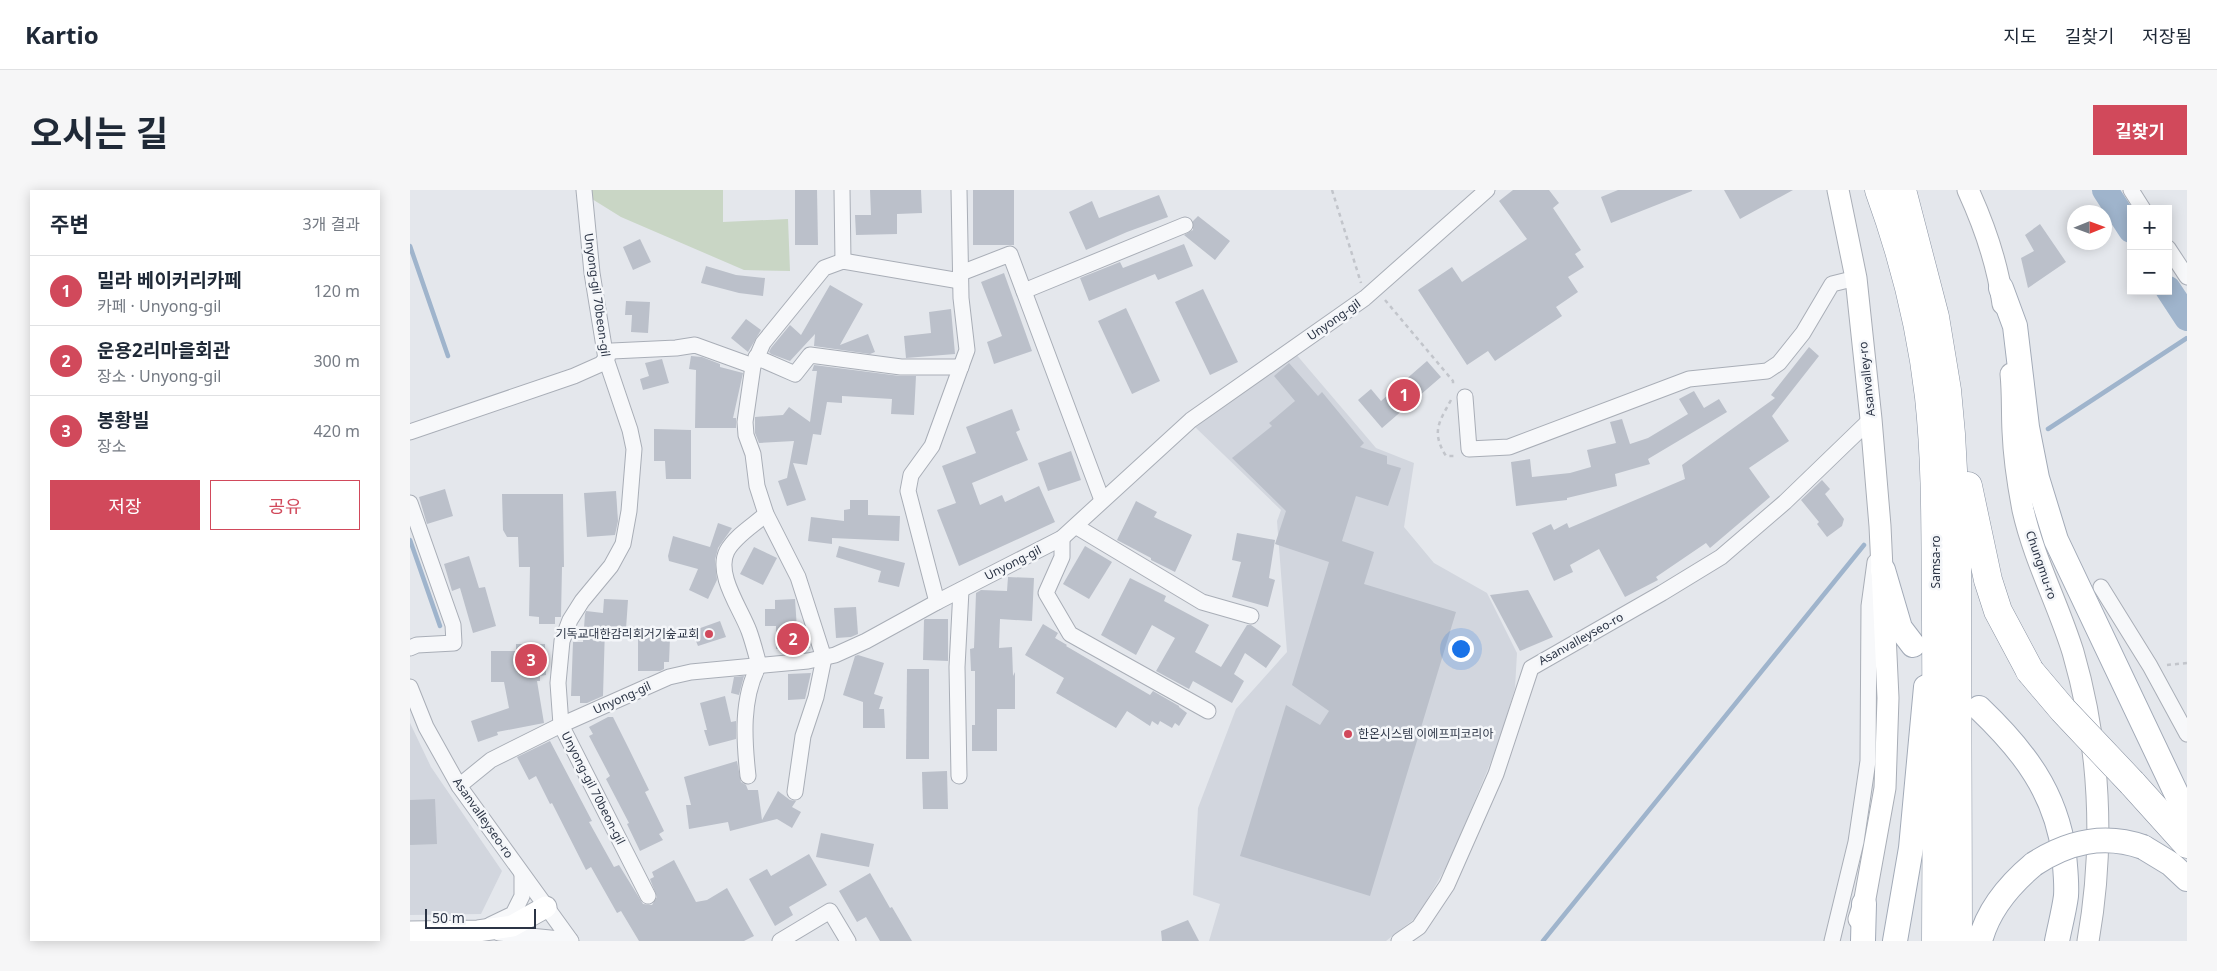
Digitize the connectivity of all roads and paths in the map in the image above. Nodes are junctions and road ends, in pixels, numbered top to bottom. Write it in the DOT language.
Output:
graph roads {
  1 [pos="584,190"];
  2 [pos="842,190"];
  3 [pos="959,190"];
  4 [pos="1332,190"];
  5 [pos="1487,190"];
  6 [pos="1838,190"];
  7 [pos="1879,190"];
  8 [pos="1902,190"];
  9 [pos="1968,190"];
  10 [pos="2131,190"];
  11 [pos="2140,205"];
  12 [pos="1185,226"];
  13 [pos="2169,250"];
  14 [pos="843,261"];
  15 [pos="960,277"];
  16 [pos="2187,277"];
  17 [pos="1856,278"];
  18 [pos="2001,288"];
  19 [pos="1024,291"];
  20 [pos="1371,294"];
  21 [pos="1935,317"];
  22 [pos="606,359"];
  23 [pos="754,362"];
  24 [pos="961,367"];
  25 [pos="1465,397"];
  26 [pos="1871,419"];
  27 [pos="410,432"];
  28 [pos="1469,449"];
  29 [pos="1102,500"];
  30 [pos="410,503"];
  31 [pos="766,514"];
  32 [pos="1880,526"];
  33 [pos="1077,527"];
  34 [pos="1062,538"];
  35 [pos="1936,568"];
  36 [pos="1883,570"];
  37 [pos="2101,587"];
  38 [pos="961,590"];
  39 [pos="937,602"];
  40 [pos="1251,616"];
  41 [pos="1913,645"];
  42 [pos="410,648"];
  43 [pos="824,658"];
  44 [pos="2187,663"];
  45 [pos="759,665"];
  46 [pos="2150,666"];
  47 [pos="410,687"];
  48 [pos="1979,708"];
  49 [pos="1208,711"];
  50 [pos="562,725"];
  51 [pos="2187,734"];
  52 [pos="748,776"];
  53 [pos="959,776"];
  54 [pos="459,786"];
  55 [pos="795,792"];
  56 [pos="2187,816"];
  57 [pos="2187,844"];
  58 [pos="522,875"];
  59 [pos="2187,879"];
  60 [pos="648,896"];
  61 [pos="1864,904"];
  62 [pos="546,907"];
  63 [pos="478,931"];
  64 [pos="410,932"];
  65 [pos="570,941"];
  66 [pos="780,941"];
  67 [pos="848,941"];
  68 [pos="1399,941"];
  69 [pos="1832,941"];
  70 [pos="1852,941"];
  71 [pos="1864,941"];
  72 [pos="1895,941"];
  73 [pos="1936,941"];
  74 [pos="1958,941"];
  75 [pos="1980,941"];
  76 [pos="2057,941"];
  77 [pos="2088,941"];
  1 -- 22 [label="street, Unyong-gil 70beon-gil"];
  2 -- 14 [label="street"];
  3 -- 15 [label="street"];
  4 -- 20 [label="path"];
  5 -- 20 [label="street, Unyong-gil"];
  6 -- 17 [label="street, Asanvalley-ro"];
  7 -- 35 [label="highway, Samsa-ro"];
  8 -- 21 [label="highway, Samsa-ro"];
  9 -- 18 [label="street, Chungmu-ro"];
  10 -- 11 [label="street"];
  12 -- 19 [label="street"];
  13 -- 16 [label="street"];
  14 -- 15 [label="street"];
  14 -- 23 [label="street"];
  15 -- 19 [label="street"];
  15 -- 24 [label="street"];
  17 -- 26 [label="street, Asanvalley-ro"];
  17 -- 28 [label="street"];
  18 -- 56 [label="main road"];
  18 -- 77 [label="street, Chungmu-ro"];
  19 -- 29 [label="street"];
  20 -- 28 [label="path"];
  20 -- 29 [label="street, Unyong-gil"];
  21 -- 57 [label="highway, bridge"];
  21 -- 74 [label="highway, Samsa-ro"];
  22 -- 23 [label="street"];
  22 -- 27 [label="street"];
  22 -- 50 [label="street, Unyong-gil 70beon-gil"];
  23 -- 24 [label="street"];
  23 -- 31 [label="street"];
  24 -- 39 [label="street"];
  25 -- 28 [label="street"];
  26 -- 32 [label="street, Asanvalley-ro"];
  26 -- 68 [label="street, Asanvalleyseo-ro"];
  29 -- 33 [label="street, Unyong-gil"];
  30 -- 42 [label="street"];
  31 -- 43 [label="street"];
  31 -- 45 [label="street"];
  32 -- 36 [label="street, Asanvalley-ro"];
  32 -- 69 [label="street"];
  33 -- 34 [label="street, Unyong-gil"];
  33 -- 40 [label="street"];
  34 -- 38 [label="street, Unyong-gil"];
  34 -- 49 [label="street"];
  35 -- 72 [label="main road"];
  35 -- 73 [label="highway, Samsa-ro"];
  36 -- 41 [label="main road"];
  36 -- 61 [label="street, Asanvalley-ro"];
  37 -- 46 [label="street"];
  38 -- 39 [label="street, Unyong-gil"];
  38 -- 53 [label="street"];
  39 -- 43 [label="street, Unyong-gil"];
  43 -- 45 [label="street, Unyong-gil"];
  43 -- 55 [label="street"];
  44 -- 46 [label="path"];
  45 -- 50 [label="street, Unyong-gil"];
  45 -- 52 [label="street"];
  46 -- 51 [label="street"];
  47 -- 54 [label="street, Asanvalleyseo-ro"];
  48 -- 76 [label="main road"];
  50 -- 54 [label="street, Unyong-gil"];
  50 -- 60 [label="street, Unyong-gil 70beon-gil"];
  54 -- 58 [label="street, Asanvalleyseo-ro"];
  58 -- 62 [label="street, Asanvalleyseo-ro"];
  58 -- 63 [label="street"];
  59 -- 75 [label="main road, bridge"];
  61 -- 70 [label="street, Asanvalley-ro"];
  61 -- 71 [label="main road"];
  62 -- 63 [label="street"];
  62 -- 65 [label="street, Asanvalleyseo-ro"];
  63 -- 64 [label="street"];
  63 -- 65 [label="street"];
  66 -- 67 [label="street"];
}
